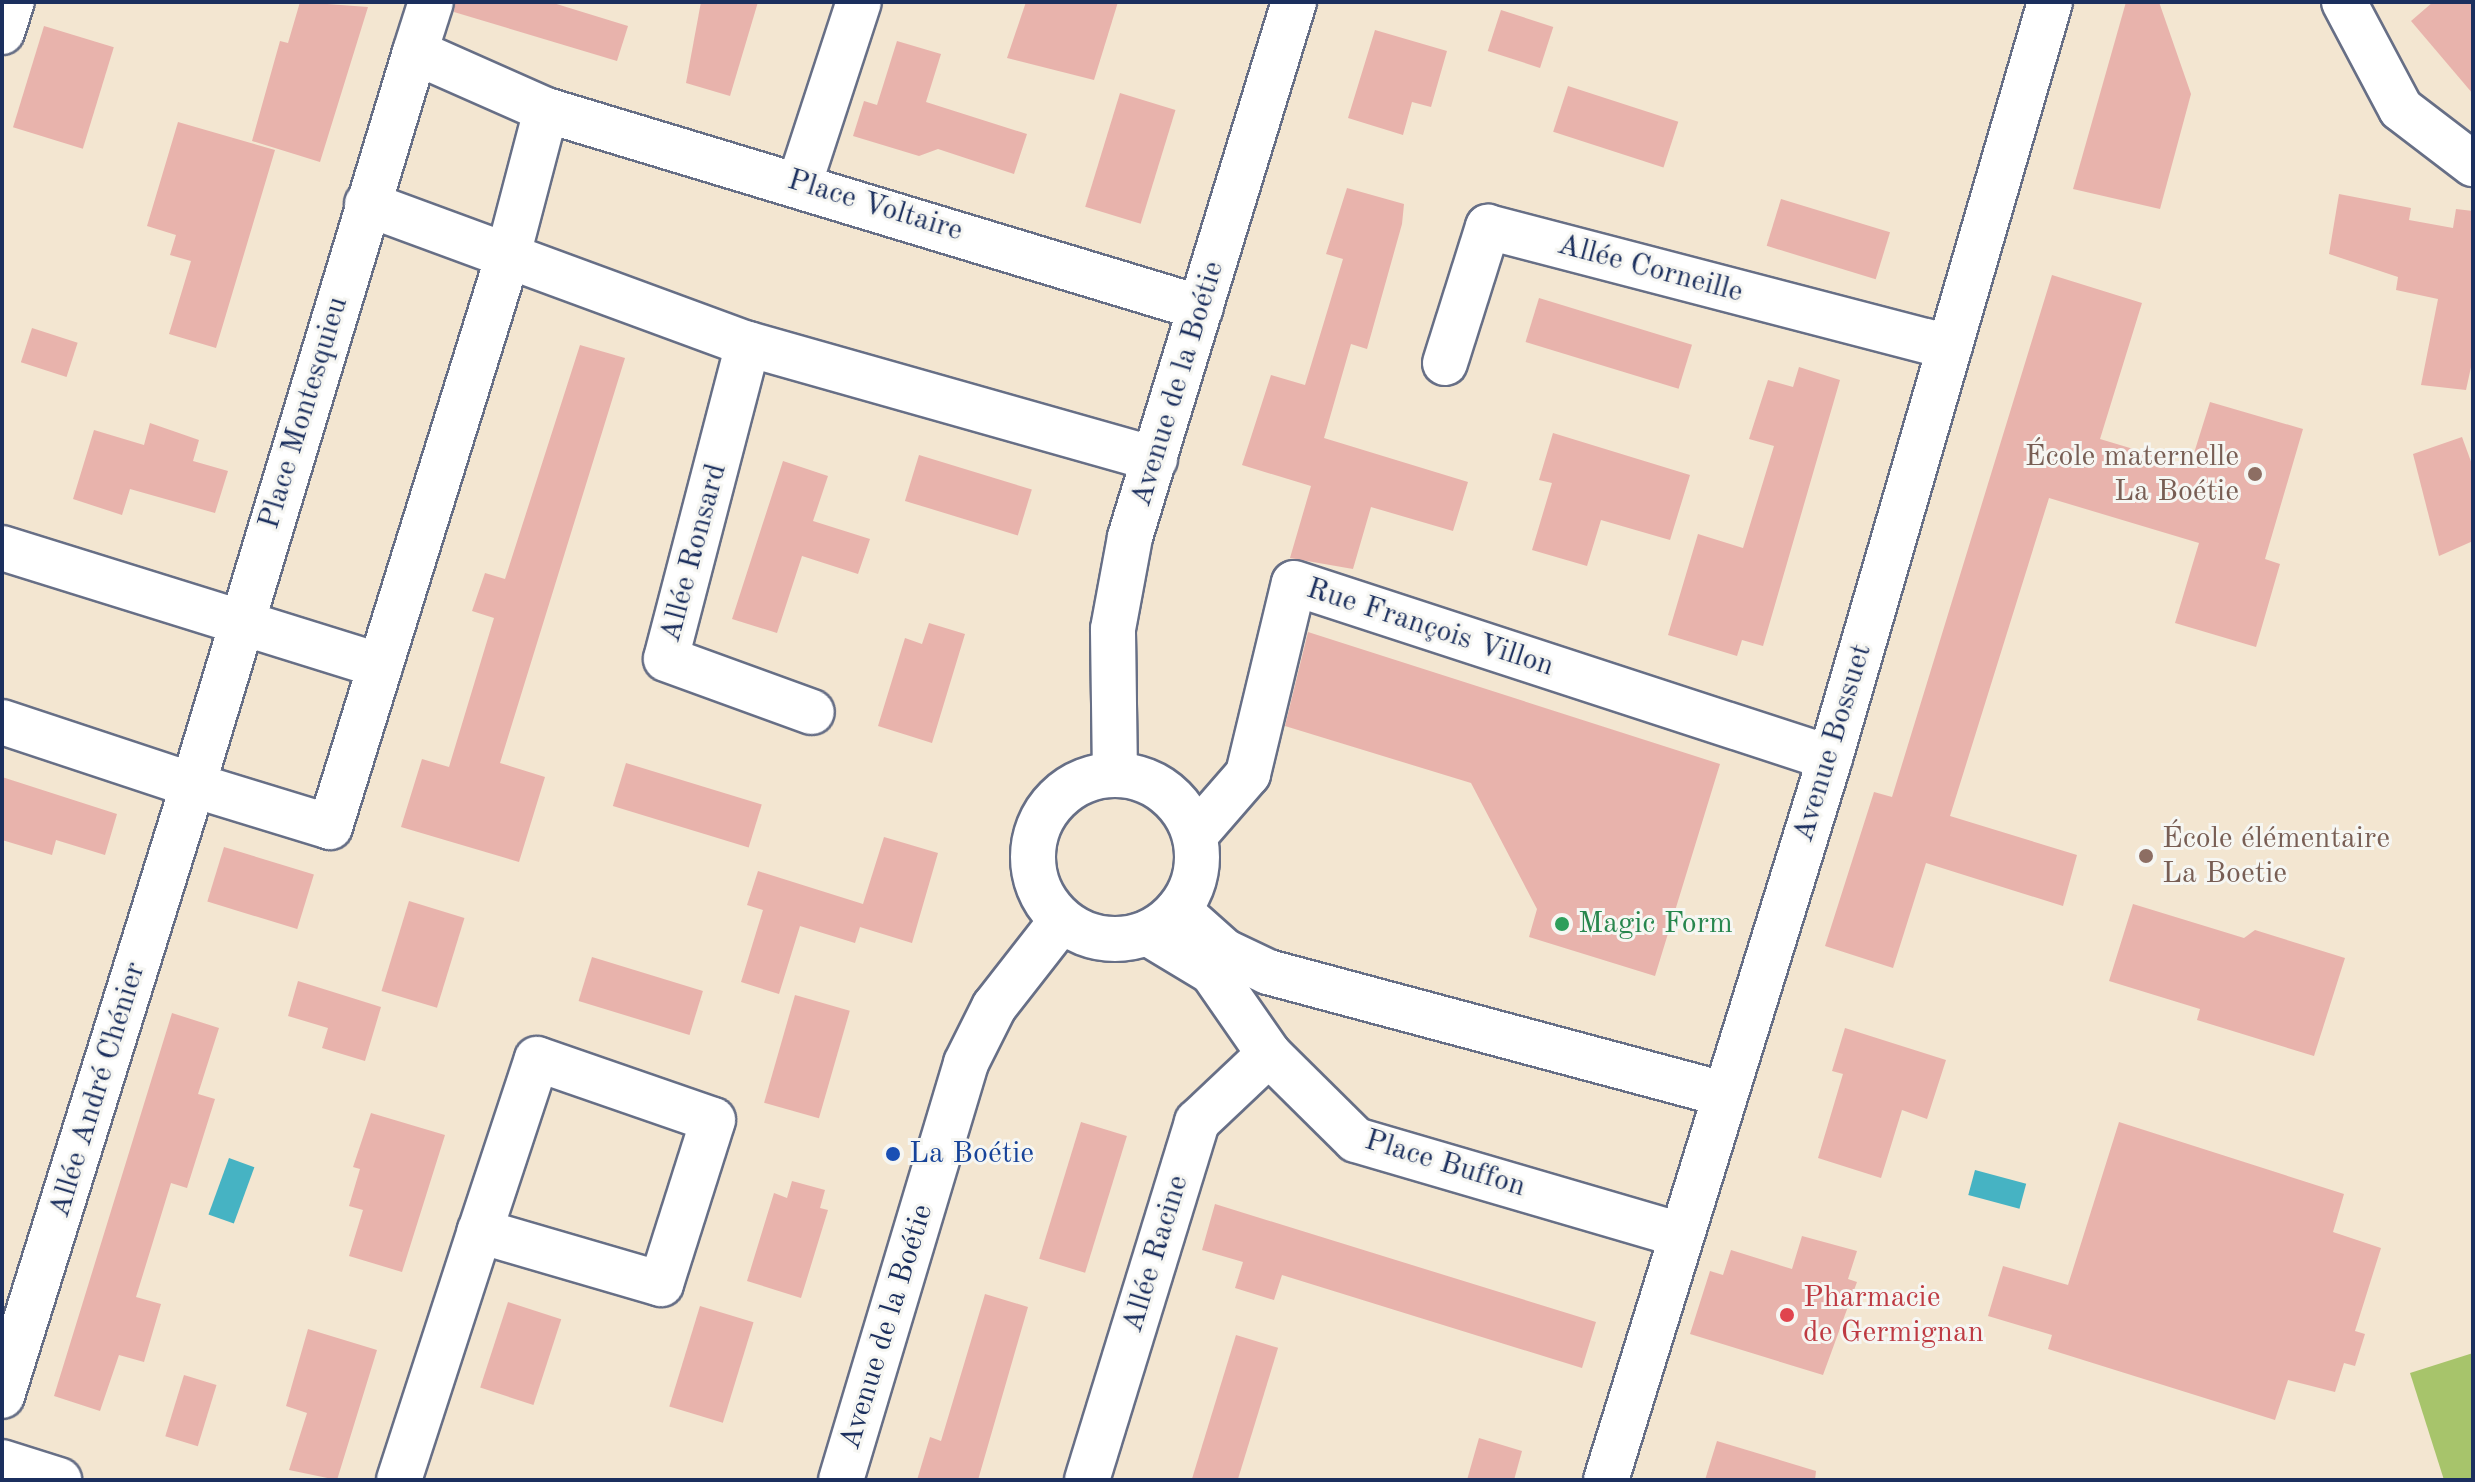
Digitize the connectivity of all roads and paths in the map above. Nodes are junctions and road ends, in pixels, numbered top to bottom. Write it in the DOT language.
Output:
graph roads {
  1 [pos="12,2"];
  2 [pos="431,2"];
  3 [pos="859,2"];
  4 [pos="1294,2"];
  5 [pos="2050,2"];
  6 [pos="2344,2"];
  7 [pos="2,32"];
  8 [pos="415,52"];
  9 [pos="546,110"];
  10 [pos="2473,164"];
  11 [pos="800,182"];
  12 [pos="367,204"];
  13 [pos="507,259"];
  14 [pos="1201,308"];
  15 [pos="748,344"];
  16 [pos="1950,347"];
  17 [pos="1445,363"];
  18 [pos="1155,459"];
  19 [pos="2,548"];
  20 [pos="242,622"];
  21 [pos="380,666"];
  22 [pos="812,712"];
  23 [pos="2,722"];
  24 [pos="1830,758"];
  25 [pos="1115,775"];
  26 [pos="193,785"];
  27 [pos="1195,835"];
  28 [pos="1062,920"];
  29 [pos="1162,922"];
  30 [pos="1269,1054"];
  31 [pos="1723,1094"];
  32 [pos="480,1231"];
  33 [pos="1680,1235"];
  34 [pos="2,1396"];
  35 [pos="2,1462"];
  36 [pos="59,1480"];
  37 [pos="399,1480"];
  38 [pos="841,1480"];
  39 [pos="1087,1480"];
  40 [pos="1606,1480"];
  1 -- 7 [label="street"];
  2 -- 8 [label="street, Place Montesquieu"];
  3 -- 11 [label="street"];
  4 -- 14 [label="street, Avenue de la Boétie"];
  5 -- 16 [label="street, Avenue Bossuet"];
  6 -- 10 [label="street"];
  8 -- 9 [label="street"];
  8 -- 12 [label="street, Place Montesquieu"];
  9 -- 11 [label="street, Place Voltaire"];
  9 -- 13 [label="street"];
  11 -- 14 [label="street, Place Voltaire"];
  12 -- 13 [label="street"];
  12 -- 20 [label="street, Place Montesquieu"];
  13 -- 15 [label="street"];
  13 -- 21 [label="street"];
  14 -- 18 [label="street, Avenue de la Boétie"];
  15 -- 18 [label="street"];
  15 -- 22 [label="street, Allée Ronsard"];
  16 -- 17 [label="street, Allée Corneille"];
  16 -- 24 [label="street, Avenue Bossuet"];
  18 -- 25 [label="street, Avenue de la Boétie"];
  19 -- 20 [label="street"];
  20 -- 21 [label="street"];
  20 -- 26 [label="street, Place Montesquieu"];
  21 -- 26 [label="street"];
  23 -- 26 [label="street"];
  24 -- 27 [label="street, Rue François Villon"];
  24 -- 31 [label="street, Avenue Bossuet"];
  25 -- 27 [label="street"];
  25 -- 28 [label="street"];
  26 -- 34 [label="street, Allée André Chénier"];
  27 -- 29 [label="street"];
  28 -- 29 [label="street"];
  28 -- 38 [label="street, Avenue de la Boétie"];
  29 -- 30 [label="street, Place Buffon"];
  29 -- 31 [label="street"];
  30 -- 33 [label="street, Place Buffon"];
  30 -- 39 [label="street, Allée Racine"];
  31 -- 33 [label="street, Avenue Bossuet"];
  32 -- 32 [label="street"];
  32 -- 37 [label="street"];
  33 -- 40 [label="street, Avenue Bossuet"];
  35 -- 36 [label="street"];
}
